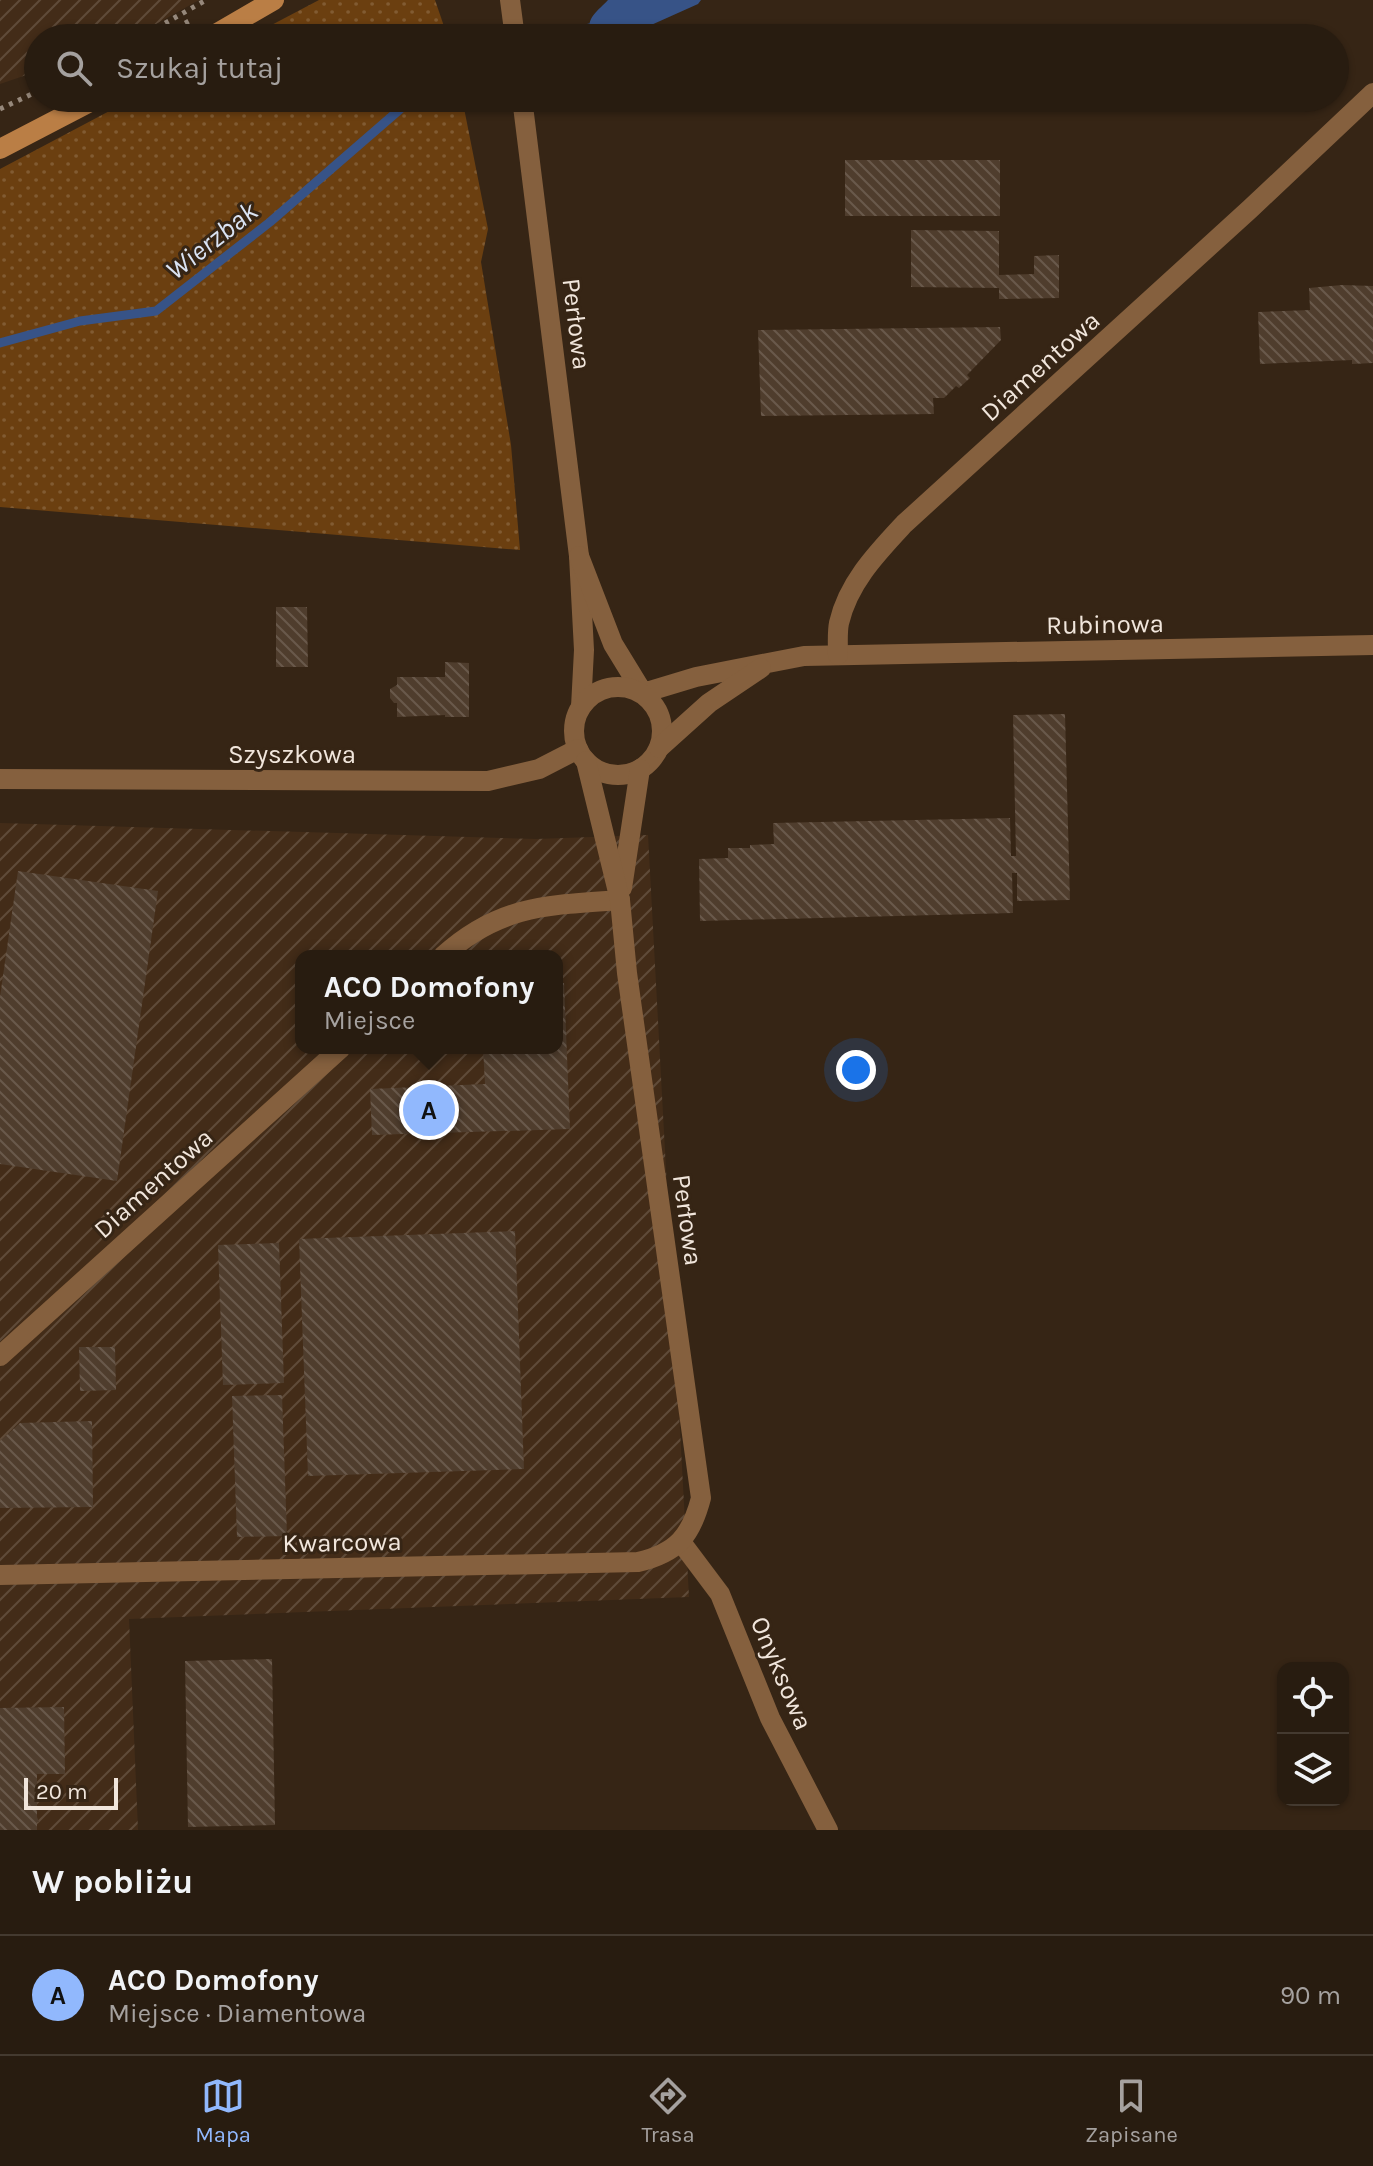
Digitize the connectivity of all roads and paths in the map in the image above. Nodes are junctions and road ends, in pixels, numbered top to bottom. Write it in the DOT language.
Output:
graph roads {
  1 [pos="206,0"];
  2 [pos="274,0"];
  3 [pos="510,0"];
  4 [pos="164,24"];
  5 [pos="233,24"];
  6 [pos="513,24"];
  7 [pos="1373,93"];
  8 [pos="24,98"];
  9 [pos="0,109"];
  10 [pos="71,112"];
  11 [pos="524,112"];
  12 [pos="0,149"];
  13 [pos="579,556"];
  14 [pos="1373,645"];
  15 [pos="838,655"];
  16 [pos="768,664"];
  17 [pos="643,693"];
  18 [pos="581,707"];
  19 [pos="659,748"];
  20 [pos="582,755"];
  21 [pos="640,769"];
  22 [pos="0,779"];
  23 [pos="620,900"];
  24 [pos="449,950"];
  25 [pos="334,1054"];
  26 [pos="0,1356"];
  27 [pos="681,1542"];
  28 [pos="0,1575"];
  29 [pos="828,1830"];
  1 -- 4 [label="path"];
  2 -- 5 [label="street"];
  3 -- 6 [label="street"];
  7 -- 15 [label="street, Diamentowa"];
  8 -- 9 [label="path"];
  10 -- 12 [label="street"];
  11 -- 13 [label="street, Perłowa"];
  13 -- 17 [label="street, Perłowa"];
  13 -- 18 [label="street, Perłowa"];
  14 -- 15 [label="street, Rubinowa"];
  15 -- 16 [label="street"];
  16 -- 17 [label="street"];
  16 -- 19 [label="street"];
  17 -- 18 [label="street"];
  17 -- 19 [label="street"];
  18 -- 20 [label="street"];
  19 -- 21 [label="street"];
  20 -- 21 [label="street"];
  20 -- 22 [label="street, Szyszkowa"];
  20 -- 23 [label="street, Perłowa"];
  21 -- 23 [label="street, Perłowa"];
  23 -- 24 [label="street"];
  23 -- 27 [label="street, Perłowa"];
  25 -- 26 [label="street, Diamentowa"];
  27 -- 28 [label="street, Kwarcowa"];
  27 -- 29 [label="street, Onyksowa"];
}
